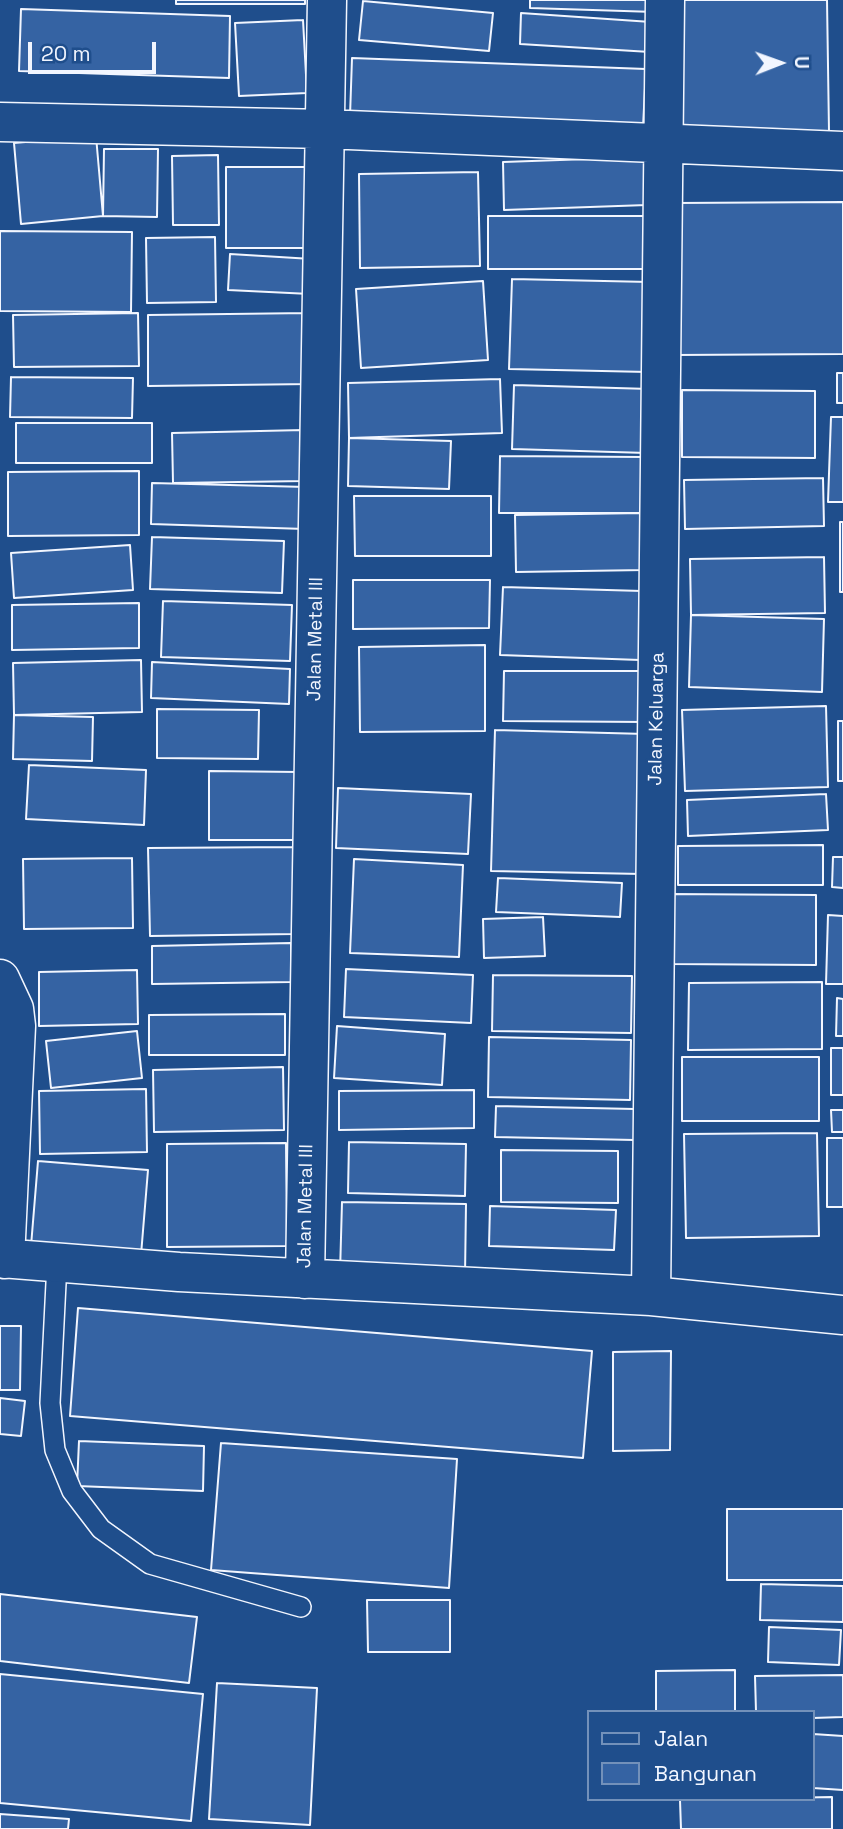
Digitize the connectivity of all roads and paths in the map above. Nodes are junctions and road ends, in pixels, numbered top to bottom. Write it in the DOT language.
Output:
graph roads {
  1 [pos="327,0"];
  2 [pos="665,0"];
  3 [pos="0,122"];
  4 [pos="325,129"];
  5 [pos="664,142"];
  6 [pos="843,151"];
  7 [pos="0,979"];
  8 [pos="3,1259"];
  9 [pos="57,1263"];
  10 [pos="305,1279"];
  11 [pos="651,1296"];
  12 [pos="843,1315"];
  13 [pos="301,1607"];
  1 -- 4 [label="street, Jalan Metal III"];
  2 -- 5 [label="street, Jalan Keluarga"];
  3 -- 4 [label="street"];
  4 -- 5 [label="street"];
  4 -- 10 [label="street, Jalan Metal III"];
  5 -- 6 [label="street"];
  5 -- 11 [label="street, Jalan Keluarga"];
  7 -- 8 [label="street"];
  8 -- 9 [label="street"];
  9 -- 10 [label="street"];
  9 -- 13 [label="lane"];
  10 -- 11 [label="street"];
  11 -- 12 [label="street"];
}
